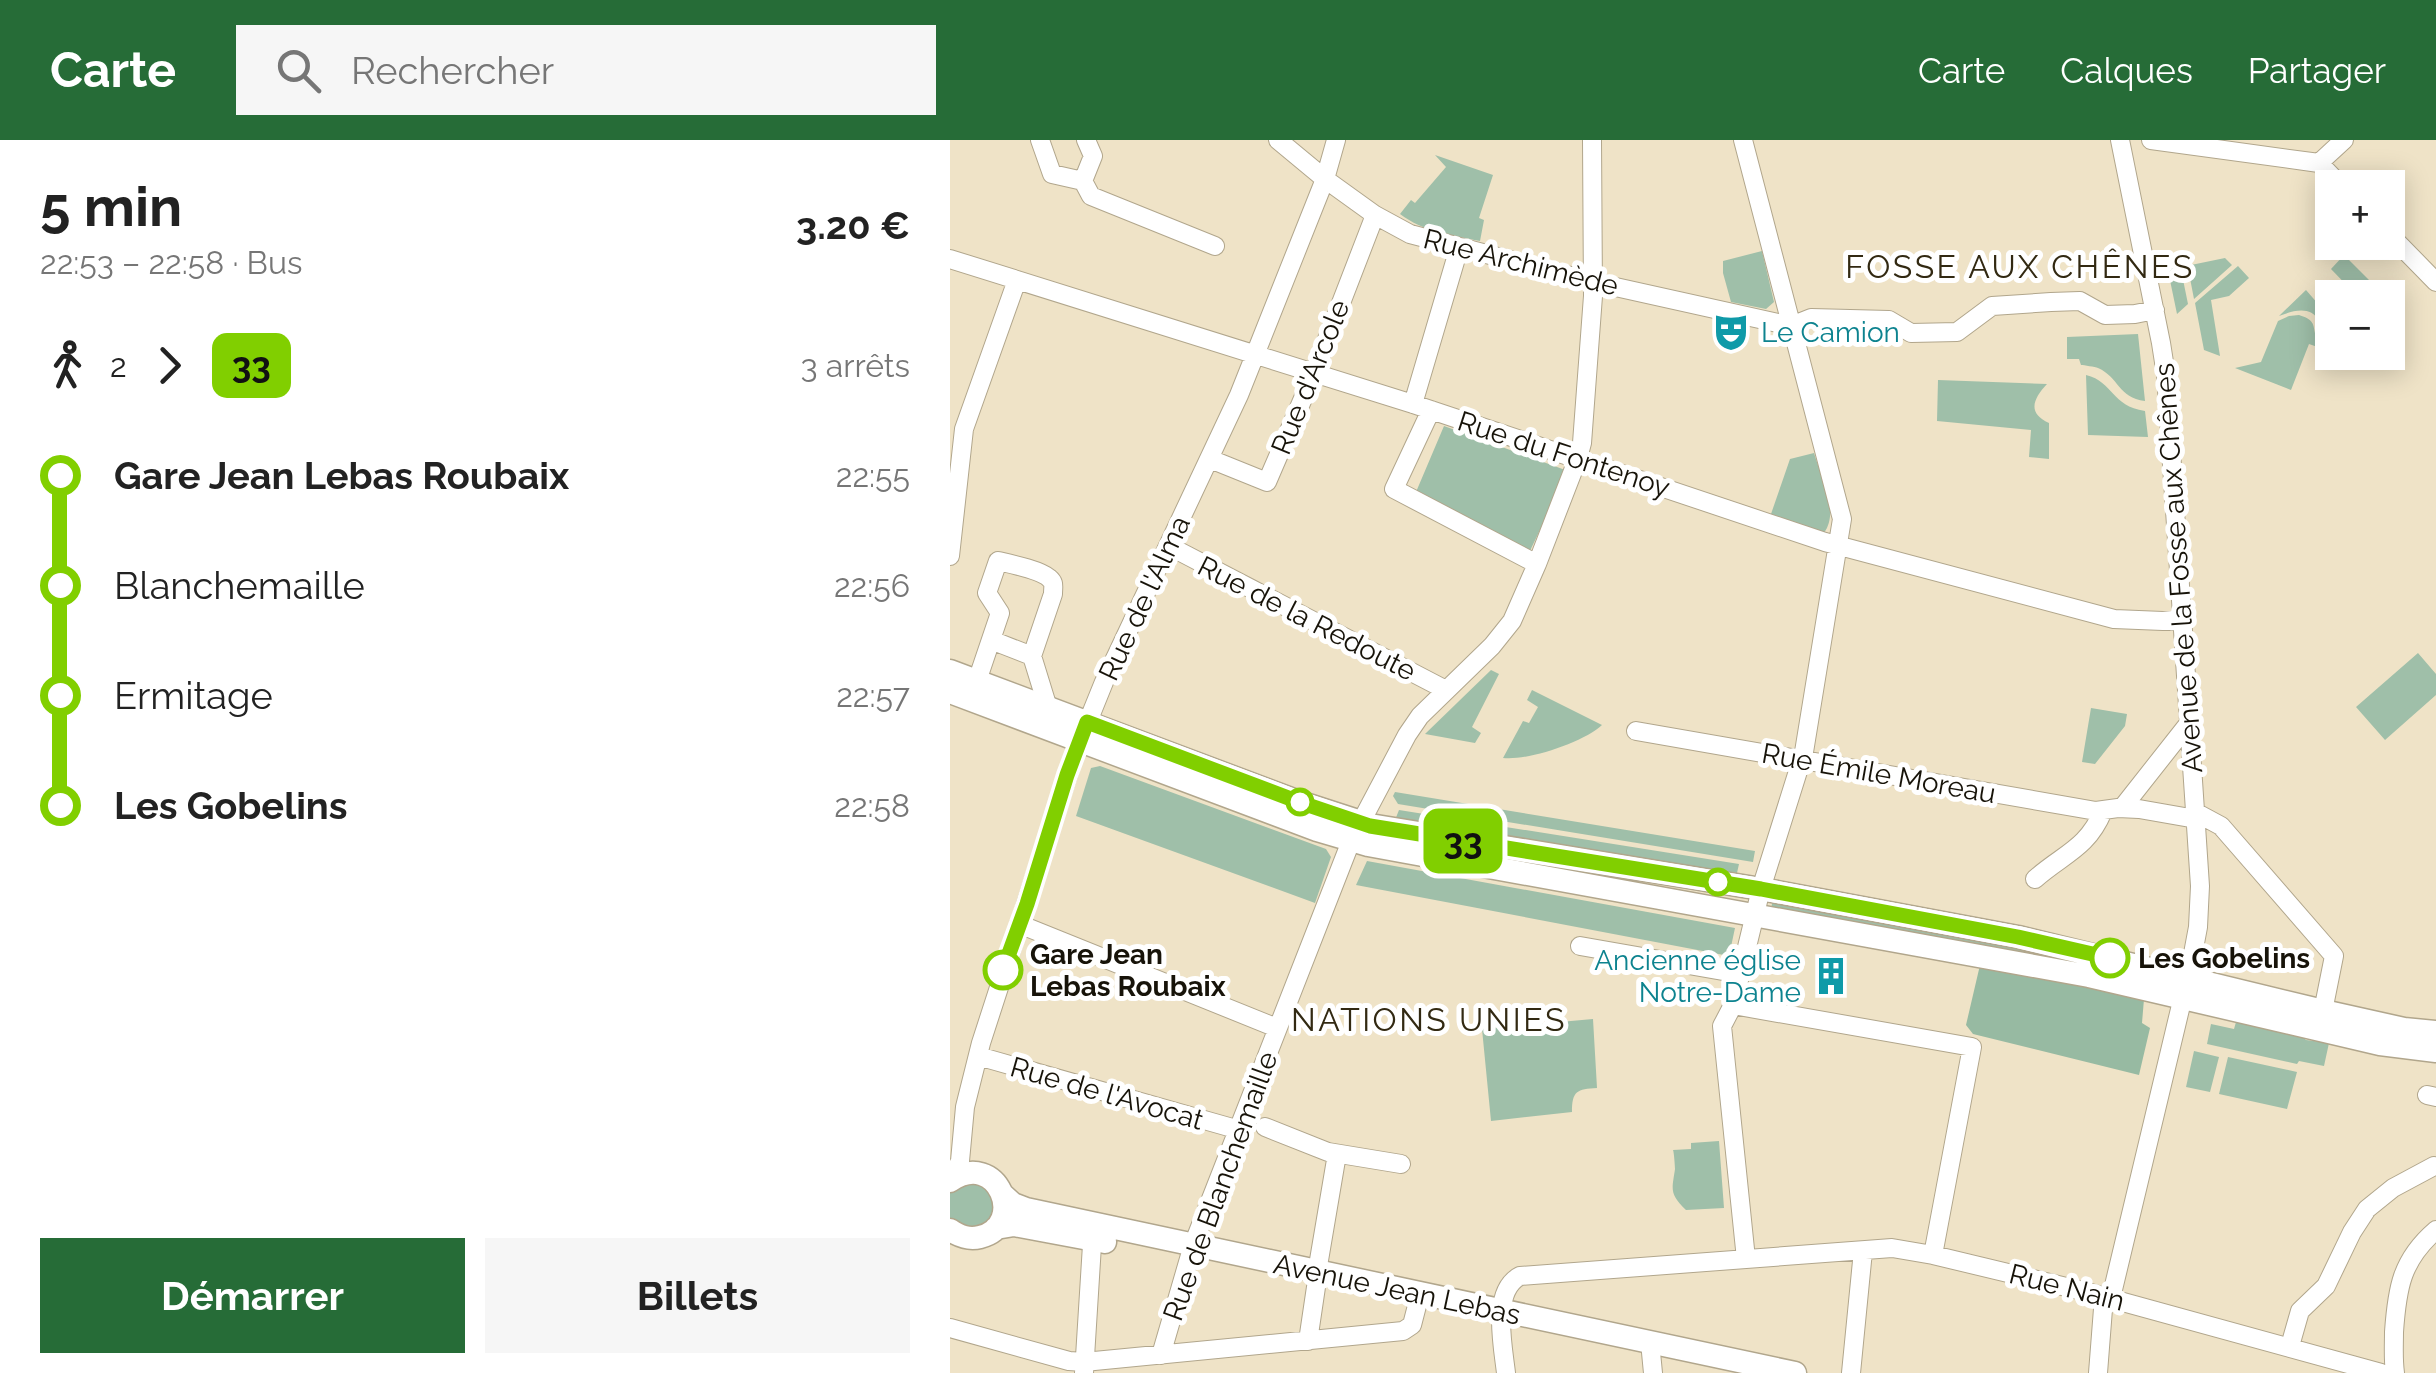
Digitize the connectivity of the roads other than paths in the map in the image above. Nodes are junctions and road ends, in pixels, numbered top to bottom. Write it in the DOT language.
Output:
graph roads {
  1 [pos="1040,140"];
  2 [pos="1086,140"];
  3 [pos="1278,140"];
  4 [pos="1336,140"];
  5 [pos="1592,140"];
  6 [pos="1743,140"];
  7 [pos="2120,140"];
  8 [pos="2151,140"];
  9 [pos="2344,140"];
  10 [pos="2319,163"];
  11 [pos="2326,170"];
  12 [pos="1325,179"];
  13 [pos="1083,181"];
  14 [pos="1374,215"];
  15 [pos="1215,246"];
  16 [pos="1459,248"];
  17 [pos="2405,250"];
  18 [pos="950,258"];
  19 [pos="1017,280"];
  20 [pos="1593,282"];
  21 [pos="2436,282"];
  22 [pos="2155,310"];
  23 [pos="1791,326"];
  24 [pos="1255,356"];
  25 [pos="1314,373"];
  26 [pos="1422,407"];
  27 [pos="1578,458"];
  28 [pos="1210,459"];
  29 [pos="1168,546"];
  30 [pos="1839,546"];
  31 [pos="950,556"];
  32 [pos="1537,564"];
  33 [pos="2182,619"];
  34 [pos="991,640"];
  35 [pos="1032,656"];
  36 [pos="950,671"];
  37 [pos="977,681"];
  38 [pos="1446,690"];
  39 [pos="950,692"];
  40 [pos="1048,708"];
  41 [pos="2189,723"];
  42 [pos="1636,730"];
  43 [pos="1083,731"];
  44 [pos="1802,760"];
  45 [pos="2112,809"];
  46 [pos="2196,816"];
  47 [pos="1356,832"];
  48 [pos="2035,879"];
  49 [pos="1761,889"];
  50 [pos="1754,915"];
  51 [pos="1019,924"];
  52 [pos="1580,946"];
  53 [pos="1740,974"];
  54 [pos="2184,987"];
  55 [pos="1733,1004"];
  56 [pos="2323,1011"];
  57 [pos="1276,1028"];
  58 [pos="2436,1032"];
  59 [pos="2425,1051"];
  60 [pos="978,1056"];
  61 [pos="2436,1063"];
  62 [pos="956,1123"];
  63 [pos="1265,1127"];
  64 [pos="1236,1129"];
  65 [pos="1337,1154"];
  66 [pos="1401,1164"];
  67 [pos="950,1166"];
  68 [pos="2434,1166"];
  69 [pos="982,1174"];
  70 [pos="950,1181"];
  71 [pos="1003,1195"];
  72 [pos="996,1228"];
  73 [pos="2436,1230"];
  74 [pos="1092,1232"];
  75 [pos="957,1240"];
  76 [pos="1863,1251"];
  77 [pos="1190,1252"];
  78 [pos="1934,1255"];
  79 [pos="1746,1260"];
  80 [pos="1316,1279"];
  81 [pos="2108,1297"];
  82 [pos="1418,1301"];
  83 [pos="1502,1318"];
  84 [pos="950,1328"];
  85 [pos="1308,1341"];
  86 [pos="2290,1346"];
  87 [pos="1161,1355"];
  88 [pos="1651,1357"];
  89 [pos="1084,1367"];
  90 [pos="1506,1373"];
  91 [pos="1726,1373"];
  92 [pos="1795,1373"];
  93 [pos="1851,1373"];
  94 [pos="2098,1373"];
  95 [pos="2381,1373"];
  96 [pos="2394,1373"];
  1 -- 13 [label="street"];
  2 -- 13 [label="street"];
  3 -- 12 [label="street, Rue Archimède"];
  4 -- 12 [label="street, Rue de l'Alma"];
  5 -- 20 [label="street, Rue de Blanchemaille"];
  6 -- 23 [label="street"];
  7 -- 22 [label="street, Avenue de la Fosse aux Chênes"];
  8 -- 10 [label="street"];
  9 -- 10 [label="street"];
  10 -- 11 [label="street"];
  12 -- 14 [label="street, Rue Archimède"];
  12 -- 24 [label="street, Rue de l'Alma"];
  13 -- 15 [label="street"];
  14 -- 16 [label="street, Rue Archimède"];
  14 -- 25 [label="street, Rue d'Arcole"];
  16 -- 20 [label="street, Rue Archimède"];
  16 -- 26 [label="street"];
  17 -- 21 [label="street"];
  18 -- 19 [label="street, Rue du Fontenoy"];
  19 -- 24 [label="street, Rue du Fontenoy"];
  19 -- 31 [label="street"];
  20 -- 23 [label="street, Rue Archimède"];
  20 -- 27 [label="street, Rue de Blanchemaille"];
  22 -- 23 [label="street"];
  22 -- 33 [label="street, Avenue de la Fosse aux Chênes"];
  23 -- 30 [label="street"];
  24 -- 25 [label="street, Rue du Fontenoy"];
  24 -- 28 [label="street, Rue de l'Alma"];
  25 -- 26 [label="street, Rue du Fontenoy"];
  25 -- 28 [label="street, Rue d'Arcole"];
  26 -- 27 [label="street, Rue du Fontenoy"];
  26 -- 32 [label="street"];
  27 -- 30 [label="street, Rue du Fontenoy"];
  27 -- 32 [label="street, Rue de Blanchemaille"];
  28 -- 29 [label="street, Rue de l'Alma"];
  29 -- 38 [label="street, Rue de la Redoute"];
  29 -- 43 [label="street, Rue de l'Alma"];
  30 -- 33 [label="street, Rue du Fontenoy"];
  30 -- 44 [label="street"];
  32 -- 38 [label="street, Rue de Blanchemaille"];
  33 -- 41 [label="street, Avenue de la Fosse aux Chênes"];
  34 -- 35 [label="street"];
  34 -- 35 [label="street"];
  34 -- 37 [label="street"];
  35 -- 40 [label="street"];
  36 -- 37 [label="main road"];
  37 -- 40 [label="main road"];
  38 -- 47 [label="street, Rue de Blanchemaille"];
  39 -- 43 [label="main road"];
  40 -- 43 [label="main road"];
  41 -- 45 [label="street"];
  41 -- 46 [label="street, Avenue de la Fosse aux Chênes"];
  42 -- 44 [label="street, Rue Émile Moreau"];
  43 -- 47 [label="main road"];
  43 -- 51 [label="street, Rue de l'Alma"];
  44 -- 45 [label="street, Rue Émile Moreau"];
  44 -- 49 [label="street"];
  45 -- 46 [label="street, Rue Émile Moreau"];
  45 -- 48 [label="street"];
  46 -- 54 [label="street, Avenue de la Fosse aux Chênes"];
  46 -- 56 [label="street"];
  47 -- 49 [label="main road"];
  47 -- 50 [label="main road"];
  47 -- 57 [label="street, Rue de Blanchemaille"];
  49 -- 50 [label="street"];
  49 -- 54 [label="main road"];
  50 -- 53 [label="street"];
  50 -- 54 [label="main road"];
  51 -- 57 [label="street"];
  51 -- 60 [label="street, Rue de l'Alma"];
  52 -- 53 [label="street"];
  53 -- 55 [label="street"];
  54 -- 56 [label="main road"];
  54 -- 59 [label="main road"];
  54 -- 81 [label="street, Avenue de la Fosse aux Chênes"];
  55 -- 78 [label="street"];
  55 -- 79 [label="street"];
  56 -- 58 [label="main road"];
  57 -- 64 [label="street, Rue de Blanchemaille"];
  59 -- 61 [label="street"];
  60 -- 62 [label="street, Rue de l'Alma"];
  60 -- 64 [label="street, Rue de l'Avocat"];
  62 -- 67 [label="street"];
  62 -- 69 [label="street"];
  62 -- 70 [label="street, Rue de l'Alma"];
  63 -- 65 [label="street"];
  64 -- 77 [label="street, Rue de Blanchemaille"];
  65 -- 66 [label="street"];
  65 -- 80 [label="street"];
  68 -- 86 [label="street"];
  69 -- 70 [label="main road"];
  69 -- 71 [label="main road"];
  71 -- 72 [label="main road"];
  71 -- 74 [label="main road, Avenue Jean Lebas"];
  72 -- 74 [label="main road, Avenue Jean Lebas"];
  72 -- 75 [label="main road"];
  73 -- 96 [label="street"];
  74 -- 77 [label="main road, Avenue Jean Lebas"];
  74 -- 89 [label="street"];
  76 -- 78 [label="street, Rue Nain"];
  76 -- 79 [label="street, Rue Nain"];
  76 -- 93 [label="street"];
  77 -- 80 [label="main road, Avenue Jean Lebas"];
  77 -- 87 [label="street, Rue de Blanchemaille"];
  78 -- 81 [label="street, Rue Nain"];
  79 -- 83 [label="street, Rue Nain"];
  80 -- 82 [label="main road, Avenue Jean Lebas"];
  80 -- 85 [label="street"];
  81 -- 86 [label="street, Rue Nain"];
  81 -- 94 [label="street, Avenue de la Fosse aux Chênes"];
  82 -- 83 [label="main road, Avenue Jean Lebas"];
  82 -- 85 [label="street"];
  83 -- 88 [label="main road, Avenue Jean Lebas"];
  83 -- 90 [label="street"];
  84 -- 89 [label="street"];
  85 -- 87 [label="street"];
  86 -- 95 [label="street, Rue Nain"];
  87 -- 89 [label="street"];
  88 -- 91 [label="main road, Avenue Jean Lebas"];
  88 -- 92 [label="main road, Avenue Jean Lebas"];
}
